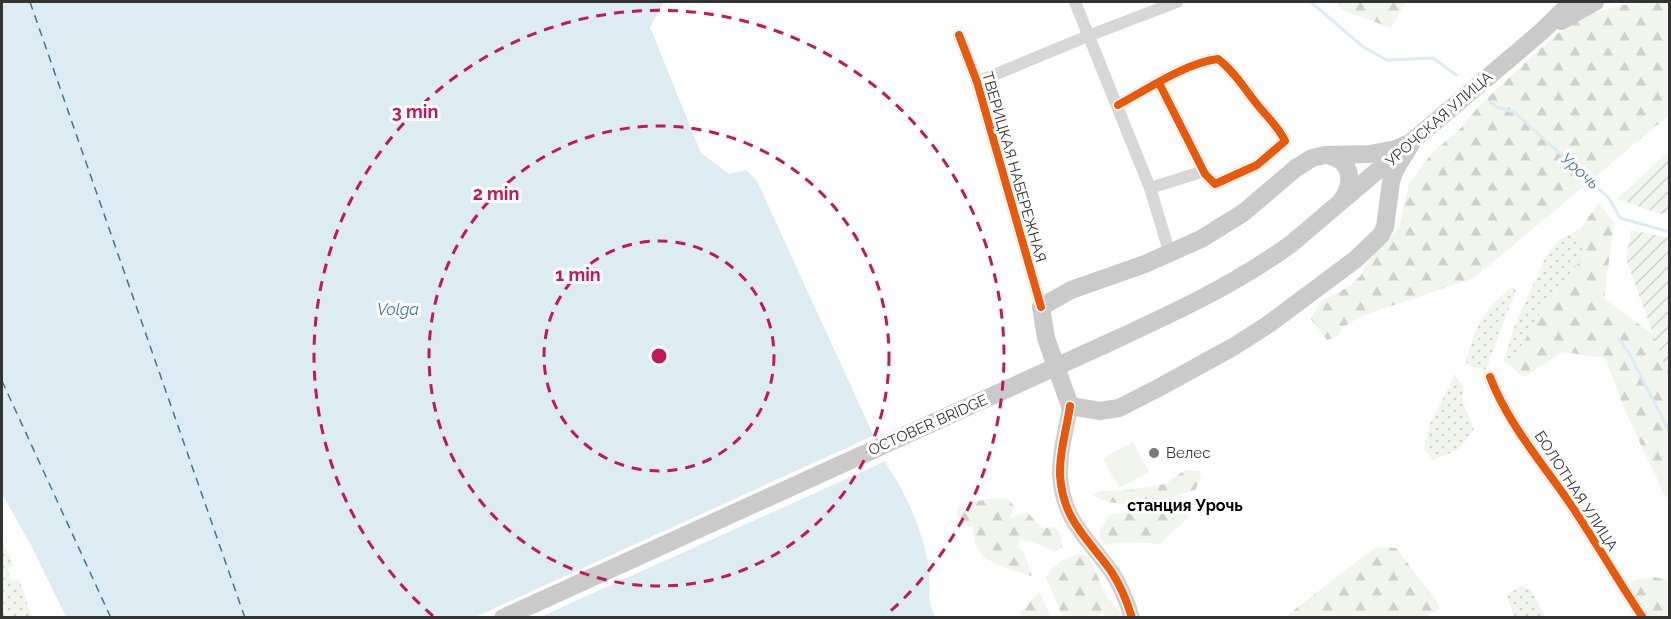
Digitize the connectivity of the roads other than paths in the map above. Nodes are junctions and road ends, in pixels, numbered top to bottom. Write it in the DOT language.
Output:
graph roads {
  1 [pos="1075,2"];
  2 [pos="1177,2"];
  3 [pos="1572,2"];
  4 [pos="1595,2"];
  5 [pos="1541,32"];
  6 [pos="958,35"];
  7 [pos="1088,36"];
  8 [pos="977,82"];
  9 [pos="1159,83"];
  10 [pos="1118,105"];
  11 [pos="1412,142"];
  12 [pos="1325,155"];
  13 [pos="1202,169"];
  14 [pos="1150,188"];
  15 [pos="1337,206"];
  16 [pos="1387,220"];
  17 [pos="1170,254"];
  18 [pos="1041,307"];
  19 [pos="1490,377"];
  20 [pos="1070,406"];
  21 [pos="503,618"];
  22 [pos="1132,618"];
  23 [pos="1643,618"];
  1 -- 7 [label="street"];
  2 -- 7 [label="street"];
  3 -- 5 [label="main road, УРОЧСКАЯ УЛИЦА"];
  4 -- 5 [label="main road, УРОЧСКАЯ УЛИЦА"];
  5 -- 11 [label="main road, УРОЧСКАЯ УЛИЦА"];
  6 -- 8 [label="street, ТВЕРИЦКАЯ НАБЕРЕЖНАЯ"];
  7 -- 8 [label="street"];
  7 -- 10 [label="street"];
  8 -- 18 [label="street, ТВЕРИЦКАЯ НАБЕРЕЖНАЯ"];
  9 -- 10 [label="street"];
  9 -- 13 [label="street"];
  9 -- 13 [label="street"];
  10 -- 14 [label="street"];
  11 -- 12 [label="main road"];
  11 -- 15 [label="main road, УРОЧСКАЯ УЛИЦА"];
  11 -- 16 [label="main road"];
  12 -- 15 [label="main road"];
  12 -- 17 [label="main road"];
  13 -- 14 [label="street"];
  14 -- 17 [label="street"];
  15 -- 16 [label="main road"];
  15 -- 21 [label="main road, OCTOBER BRIDGE, bridge"];
  16 -- 20 [label="main road"];
  17 -- 18 [label="main road"];
  18 -- 20 [label="main road"];
  19 -- 23 [label="street, БОЛОТНАЯ УЛИЦА"];
  20 -- 22 [label="street"];
}
